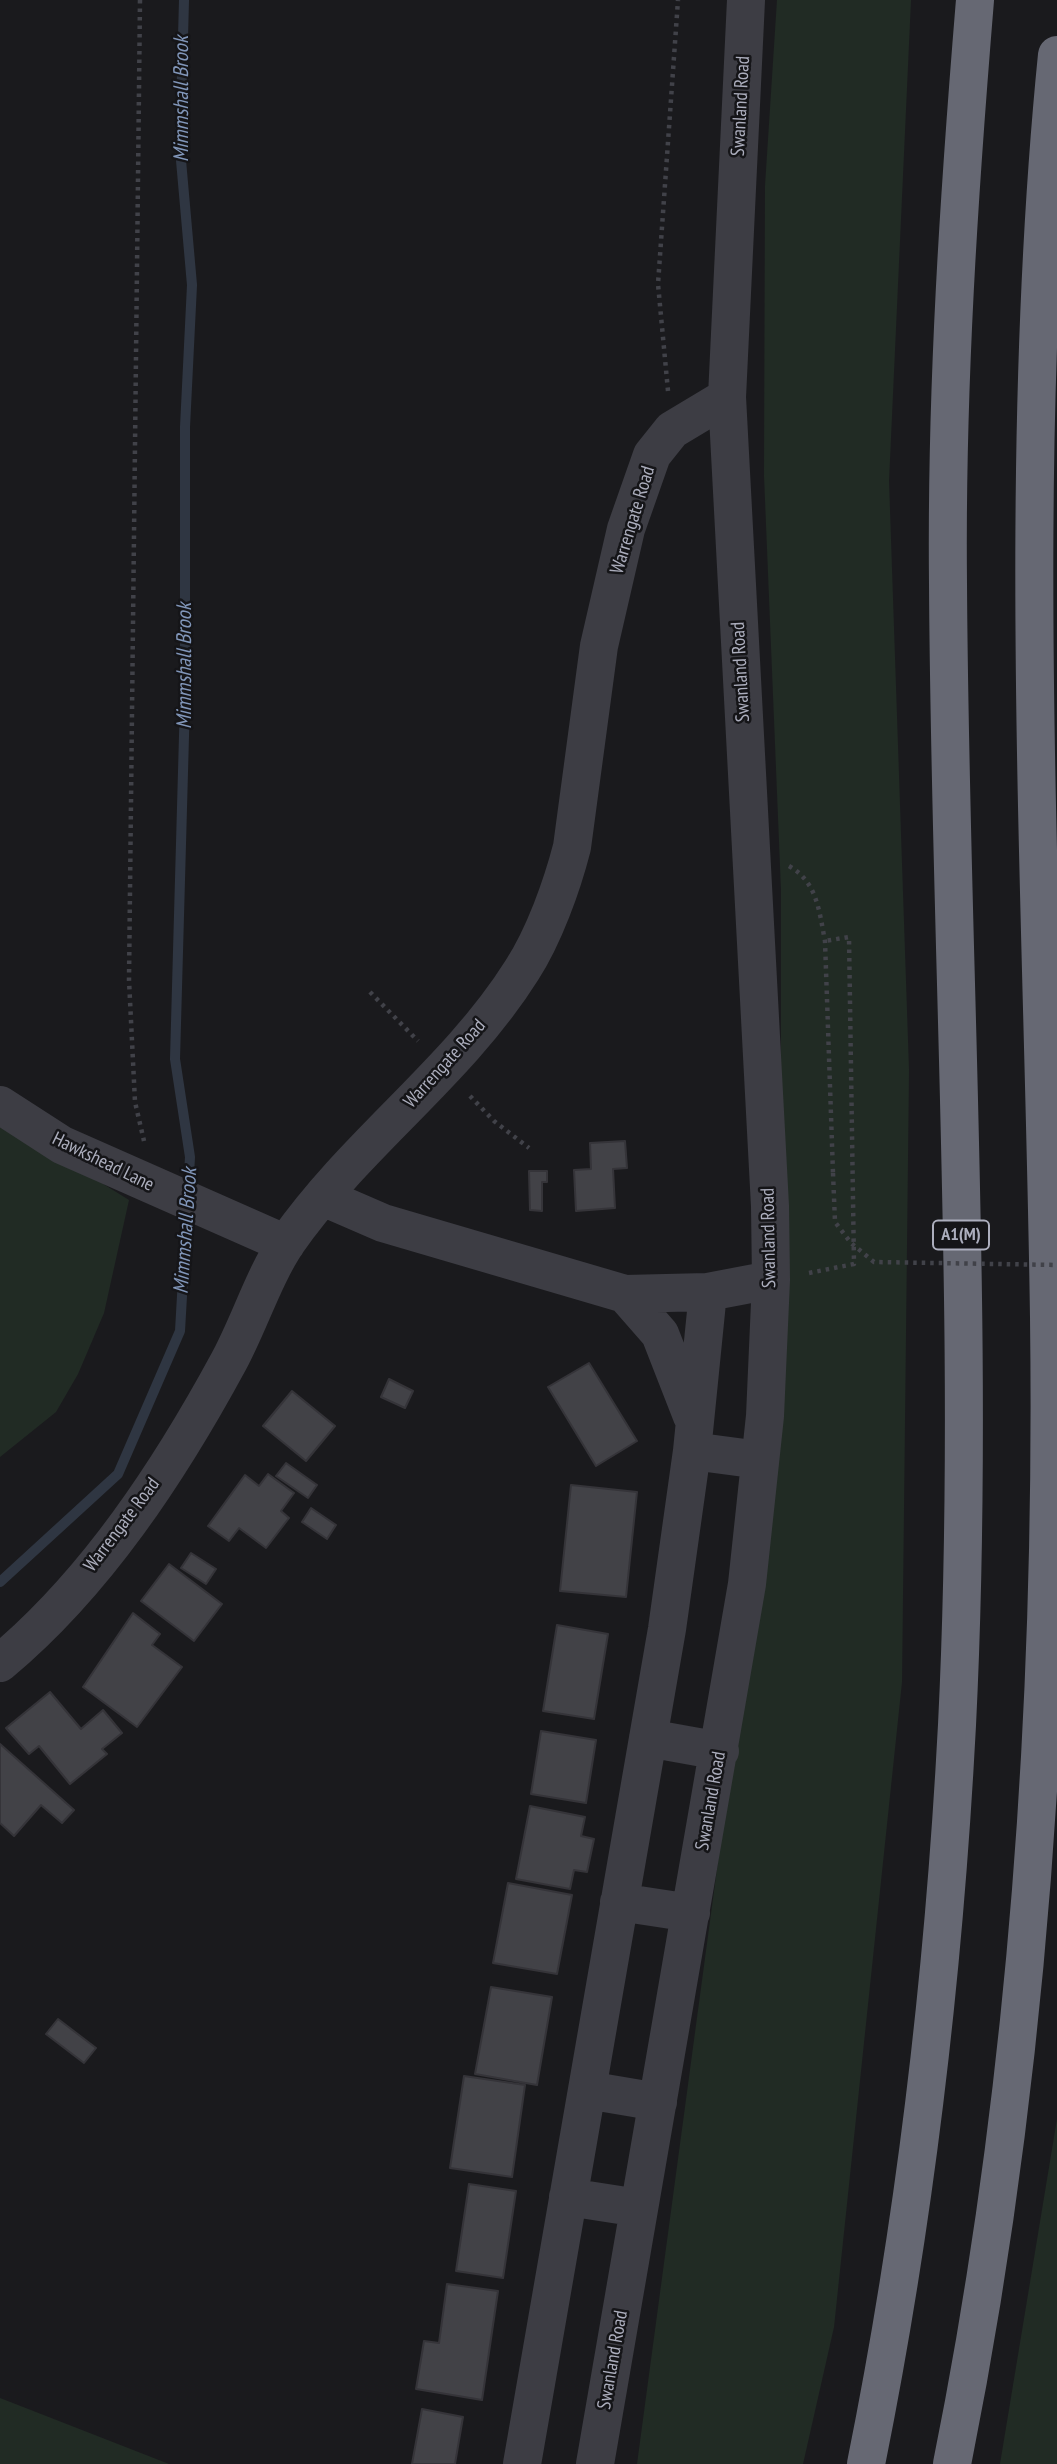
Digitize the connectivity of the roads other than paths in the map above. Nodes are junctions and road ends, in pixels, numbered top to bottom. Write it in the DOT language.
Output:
graph roads {
  1 [pos="746,0"];
  2 [pos="975,0"];
  3 [pos="1057,55"];
  4 [pos="727,397"];
  5 [pos="0,1105"];
  6 [pos="323,1197"];
  7 [pos="286,1244"];
  8 [pos="771,1280"];
  9 [pos="708,1292"];
  10 [pos="625,1294"];
  11 [pos="694,1437"];
  12 [pos="760,1460"];
  13 [pos="0,1663"];
  14 [pos="648,1738"];
  15 [pos="720,1751"];
  16 [pos="619,1902"];
  17 [pos="691,1913"];
  18 [pos="587,2090"];
  19 [pos="658,2102"];
  20 [pos="568,2197"];
  21 [pos="639,2208"];
  22 [pos="522,2464"];
  23 [pos="595,2464"];
  24 [pos="866,2464"];
  25 [pos="952,2464"];
  1 -- 4 [label="street, Swanland Road"];
  2 -- 24 [label="highway, A1(M)"];
  3 -- 25 [label="highway"];
  4 -- 6 [label="street, Warrengate Road"];
  4 -- 8 [label="street, Swanland Road"];
  5 -- 7 [label="street, Hawkshead Lane"];
  6 -- 7 [label="street, Warrengate Road"];
  6 -- 10 [label="street"];
  7 -- 13 [label="street, Warrengate Road"];
  8 -- 9 [label="street"];
  8 -- 12 [label="street, Swanland Road"];
  9 -- 10 [label="street"];
  9 -- 11 [label="street"];
  10 -- 11 [label="street"];
  11 -- 12 [label="street"];
  11 -- 14 [label="street"];
  12 -- 15 [label="street, Swanland Road"];
  14 -- 15 [label="street"];
  14 -- 16 [label="street"];
  15 -- 17 [label="street, Swanland Road"];
  16 -- 17 [label="street"];
  16 -- 18 [label="street"];
  17 -- 19 [label="street, Swanland Road"];
  18 -- 19 [label="street"];
  18 -- 20 [label="street"];
  19 -- 21 [label="street, Swanland Road"];
  20 -- 21 [label="street"];
  20 -- 22 [label="street"];
  21 -- 23 [label="street, Swanland Road"];
}
